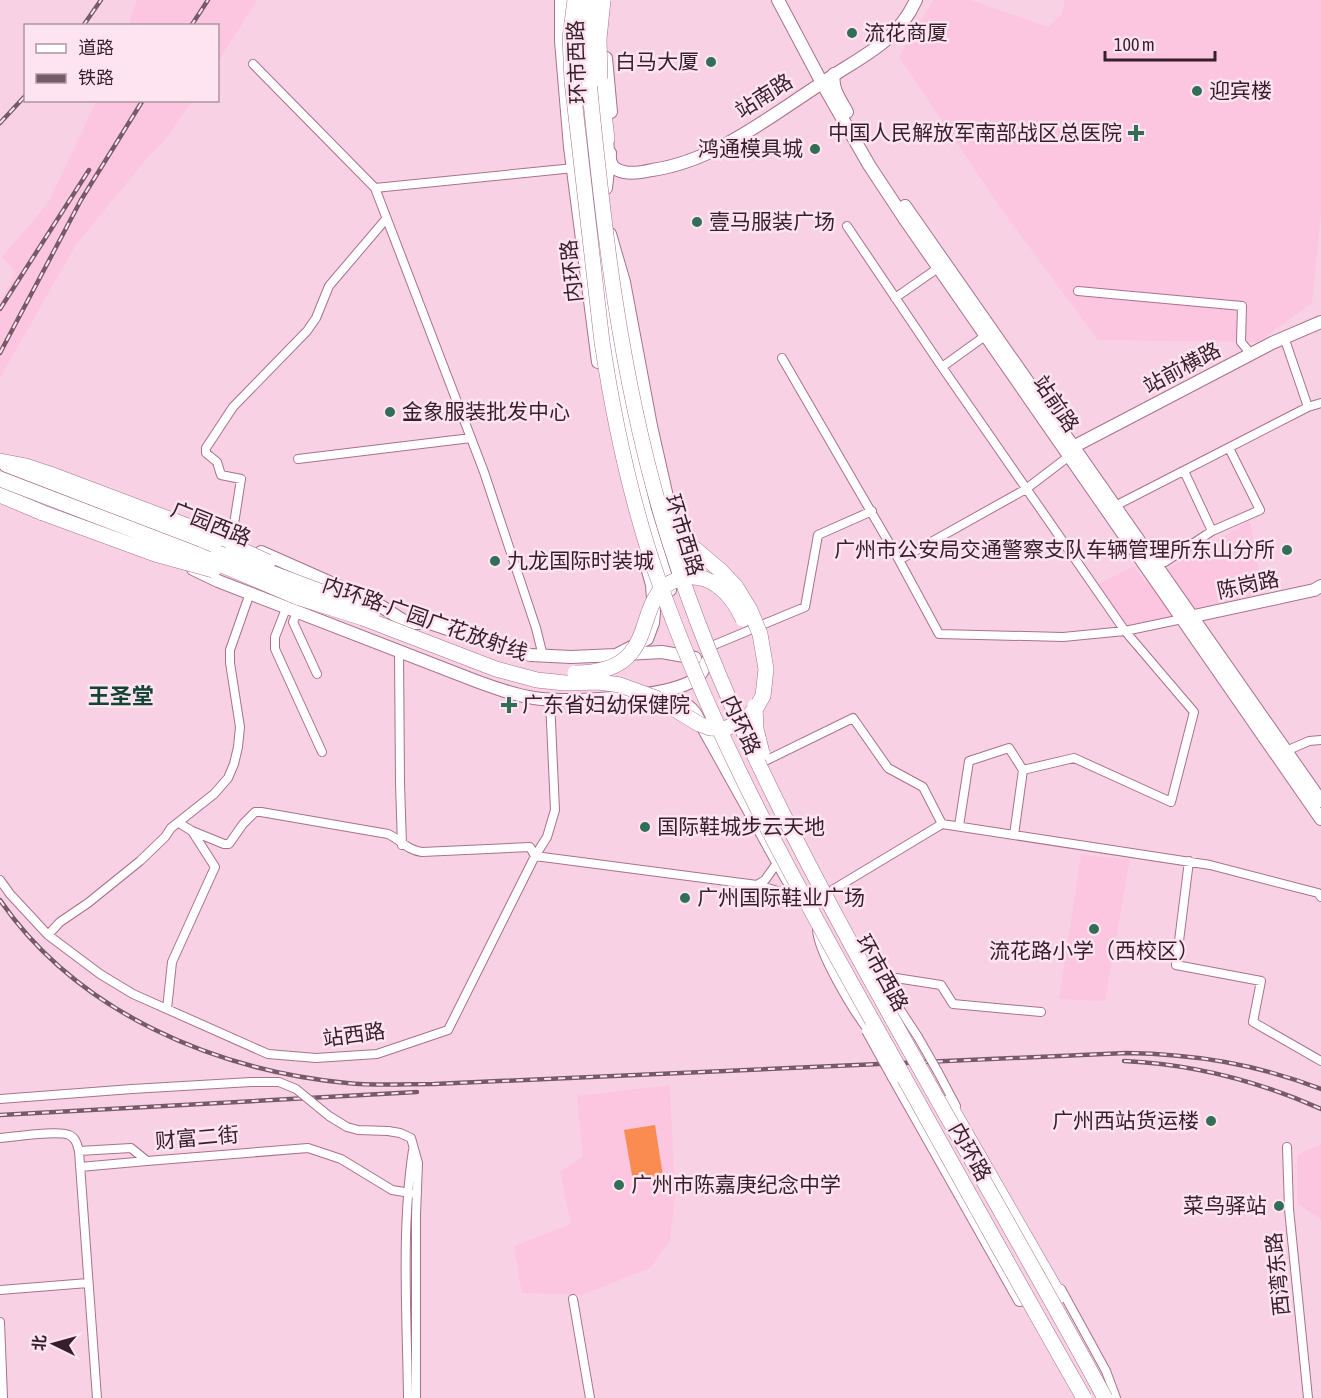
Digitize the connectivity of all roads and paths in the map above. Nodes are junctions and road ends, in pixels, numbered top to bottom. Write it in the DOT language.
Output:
graph roads {
  1 [pos="561,0"];
  2 [pos="574,0"];
  3 [pos="581,0"];
  4 [pos="590,0"];
  5 [pos="600,0"];
  6 [pos="778,0"];
  7 [pos="916,0"];
  8 [pos="576,46"];
  9 [pos="253,64"];
  10 [pos="834,74"];
  11 [pos="822,83"];
  12 [pos="585,133"];
  13 [pos="607,139"];
  14 [pos="609,161"];
  15 [pos="574,168"];
  16 [pos="375,188"];
  17 [pos="604,193"];
  18 [pos="386,219"];
  19 [pos="847,226"];
  20 [pos="604,234"];
  21 [pos="938,268"];
  22 [pos="1078,291"];
  23 [pos="895,298"];
  24 [pos="1321,322"];
  25 [pos="985,336"];
  26 [pos="1284,338"];
  27 [pos="1251,354"];
  28 [pos="782,358"];
  29 [pos="942,367"];
  30 [pos="1321,403"];
  31 [pos="640,405"];
  32 [pos="1308,407"];
  33 [pos="471,438"];
  34 [pos="1229,448"];
  35 [pos="1071,452"];
  36 [pos="298,459"];
  37 [pos="0,461"];
  38 [pos="0,468"];
  39 [pos="1184,471"];
  40 [pos="636,474"];
  41 [pos="622,477"];
  42 [pos="0,478"];
  43 [pos="664,485"];
  44 [pos="0,486"];
  45 [pos="649,488"];
  46 [pos="1026,489"];
  47 [pos="0,495"];
  48 [pos="1115,506"];
  49 [pos="872,511"];
  50 [pos="1212,531"];
  51 [pos="232,537"];
  52 [pos="159,546"];
  53 [pos="221,549"];
  54 [pos="257,550"];
  55 [pos="899,560"];
  56 [pos="1149,564"];
  57 [pos="1321,586"];
  58 [pos="255,587"];
  59 [pos="294,605"];
  60 [pos="363,607"];
  61 [pos="1187,618"];
  62 [pos="407,623"];
  63 [pos="748,628"];
  64 [pos="1125,631"];
  65 [pos="378,642"];
  66 [pos="399,650"];
  67 [pos="704,653"];
  68 [pos="616,655"];
  69 [pos="543,656"];
  70 [pos="317,674"];
  71 [pos="622,697"];
  72 [pos="550,700"];
  73 [pos="1321,740"];
  74 [pos="735,749"];
  75 [pos="322,752"];
  76 [pos="1286,752"];
  77 [pos="763,762"];
  78 [pos="1023,770"];
  79 [pos="735,785"];
  80 [pos="761,801"];
  81 [pos="1321,801"];
  82 [pos="780,807"];
  83 [pos="1321,819"];
  84 [pos="179,823"];
  85 [pos="942,824"];
  86 [pos="959,826"];
  87 [pos="192,831"];
  88 [pos="1014,835"];
  89 [pos="402,845"];
  90 [pos="787,851"];
  91 [pos="536,856"];
  92 [pos="776,860"];
  93 [pos="1189,861"];
  94 [pos="0,880"];
  95 [pos="757,885"];
  96 [pos="829,892"];
  97 [pos="798,897"];
  98 [pos="1321,897"];
  99 [pos="822,930"];
  100 [pos="48,935"];
  101 [pos="877,982"];
  102 [pos="856,983"];
  103 [pos="167,1009"];
  104 [pos="1041,1012"];
  105 [pos="862,1016"];
  106 [pos="868,1030"];
  107 [pos="893,1033"];
  108 [pos="1321,1061"];
  109 [pos="919,1073"];
  110 [pos="0,1099"];
  111 [pos="948,1103"];
  112 [pos="0,1138"];
  113 [pos="1287,1147"];
  114 [pos="79,1151"];
  115 [pos="147,1161"];
  116 [pos="80,1167"];
  117 [pos="412,1194"];
  118 [pos="88,1283"];
  119 [pos="0,1290"];
  120 [pos="573,1299"];
  121 [pos="1048,1317"];
  122 [pos="0,1323"];
  123 [pos="3,1398"];
  124 [pos="97,1398"];
  125 [pos="408,1398"];
  126 [pos="416,1398"];
  127 [pos="590,1398"];
  128 [pos="1076,1398"];
  129 [pos="1084,1398"];
  130 [pos="1090,1398"];
  131 [pos="1099,1398"];
  132 [pos="1105,1398"];
  133 [pos="1113,1398"];
  134 [pos="1308,1398"];
  1 -- 15 [label="main road"];
  2 -- 8 [label="main road, 环市西路"];
  2 -- 67 [label="highway, 内环路, bridge"];
  3 -- 8 [label="main road"];
  4 -- 17 [label="highway, 内环路, bridge"];
  5 -- 13 [label="highway, bridge"];
  5 -- 14 [label="main road"];
  5 -- 17 [label="main road, 环市西路"];
  6 -- 11 [label="main road, 站前路"];
  7 -- 10 [label="main road, 站南路"];
  8 -- 12 [label="main road, 环市西路"];
  9 -- 16 [label="street"];
  10 -- 11 [label="main road, 站南路"];
  10 -- 35 [label="main road, 站前路"];
  11 -- 14 [label="main road, 站南路"];
  11 -- 21 [label="main road, 站前路"];
  12 -- 20 [label="highway"];
  12 -- 40 [label="main road, 环市西路"];
  13 -- 14 [label="main road"];
  14 -- 17 [label="main road"];
  15 -- 16 [label="street"];
  15 -- 41 [label="main road"];
  16 -- 18 [label="street"];
  17 -- 20 [label="main road, 环市西路"];
  17 -- 59 [label="highway, 内环路-广园广花放射线, bridge"];
  17 -- 82 [label="highway, 内环路, bridge"];
  18 -- 33 [label="street"];
  18 -- 51 [label="street"];
  19 -- 23 [label="street"];
  20 -- 31 [label="main road, 环市西路"];
  20 -- 67 [label="highway, bridge"];
  21 -- 23 [label="street"];
  21 -- 25 [label="main road, 站前路"];
  22 -- 27 [label="street"];
  23 -- 29 [label="street"];
  24 -- 26 [label="main road, 站前横路"];
  25 -- 29 [label="street"];
  25 -- 35 [label="main road, 站前路"];
  26 -- 27 [label="main road, 站前横路"];
  26 -- 32 [label="street"];
  27 -- 35 [label="main road, 站前横路"];
  28 -- 49 [label="street"];
  29 -- 46 [label="street"];
  30 -- 32 [label="street"];
  31 -- 43 [label="main road"];
  31 -- 45 [label="main road, 环市西路"];
  32 -- 34 [label="street"];
  33 -- 36 [label="street"];
  33 -- 69 [label="street"];
  34 -- 39 [label="street"];
  34 -- 50 [label="street"];
  35 -- 46 [label="street"];
  35 -- 48 [label="main road, 站前路"];
  35 -- 56 [label="main road, 站前路"];
  37 -- 51 [label="main road"];
  37 -- 53 [label="main road, 广园西路"];
  37 -- 60 [label="highway, bridge"];
  38 -- 60 [label="highway, 内环路-广园广花放射线, bridge"];
  39 -- 48 [label="street"];
  39 -- 50 [label="street"];
  40 -- 41 [label="main road"];
  40 -- 67 [label="main road, 环市西路"];
  41 -- 68 [label="main road"];
  42 -- 58 [label="highway, 内环路-广园广花放射线, bridge"];
  43 -- 45 [label="main road"];
  43 -- 67 [label="main road"];
  44 -- 52 [label="main road, 广园西路"];
  45 -- 67 [label="main road, 环市西路"];
  46 -- 55 [label="street"];
  46 -- 64 [label="street"];
  47 -- 58 [label="highway, bridge"];
  48 -- 56 [label="main road, 站前路"];
  49 -- 55 [label="street"];
  49 -- 67 [label="street"];
  50 -- 56 [label="street"];
  51 -- 54 [label="main road"];
  52 -- 58 [label="main road"];
  52 -- 65 [label="main road, 广园西路"];
  53 -- 54 [label="main road"];
  53 -- 62 [label="main road, 广园西路"];
  54 -- 62 [label="main road"];
  55 -- 64 [label="street"];
  56 -- 61 [label="main road, 站前路"];
  57 -- 61 [label="main road, 陈岗路"];
  58 -- 59 [label="highway, 内环路-广园广花放射线, bridge"];
  58 -- 84 [label="street"];
  59 -- 65 [label="main road"];
  59 -- 70 [label="street"];
  59 -- 75 [label="street"];
  59 -- 99 [label="highway, bridge"];
  60 -- 63 [label="highway, 内环路-广园广花放射线, bridge"];
  61 -- 64 [label="street"];
  61 -- 76 [label="main road, 站前路"];
  61 -- 83 [label="main road, 站前路"];
  62 -- 69 [label="main road"];
  63 -- 82 [label="highway, 内环路, bridge"];
  64 -- 78 [label="street"];
  65 -- 66 [label="main road"];
  66 -- 72 [label="main road"];
  66 -- 89 [label="street"];
  67 -- 68 [label="main road"];
  67 -- 71 [label="main road"];
  67 -- 74 [label="main road, 环市西路"];
  67 -- 77 [label="main road"];
  67 -- 99 [label="highway, 内环路, bridge"];
  67 -- 107 [label="main road, 环市西路"];
  68 -- 69 [label="main road"];
  71 -- 72 [label="main road"];
  71 -- 79 [label="main road"];
  72 -- 91 [label="street, 站西路"];
  73 -- 76 [label="street"];
  74 -- 79 [label="main road"];
  74 -- 80 [label="main road, 环市西路"];
  76 -- 81 [label="main road, 站前路"];
  77 -- 85 [label="street"];
  77 -- 96 [label="main road"];
  78 -- 86 [label="street"];
  78 -- 88 [label="street"];
  79 -- 80 [label="main road"];
  79 -- 92 [label="main road"];
  80 -- 90 [label="main road, 环市西路"];
  82 -- 132 [label="highway, 内环路, bridge"];
  84 -- 87 [label="street"];
  84 -- 100 [label="street"];
  85 -- 86 [label="street"];
  85 -- 96 [label="street"];
  86 -- 88 [label="street"];
  87 -- 89 [label="street"];
  87 -- 103 [label="street"];
  88 -- 93 [label="street"];
  89 -- 91 [label="street"];
  90 -- 92 [label="street"];
  90 -- 99 [label="main road, 环市西路"];
  91 -- 95 [label="street"];
  91 -- 103 [label="street, 站西路"];
  92 -- 95 [label="street"];
  92 -- 97 [label="main road"];
  93 -- 98 [label="street"];
  93 -- 108 [label="street"];
  94 -- 100 [label="street, 站西路"];
  95 -- 97 [label="street"];
  96 -- 101 [label="main road"];
  97 -- 99 [label="main road"];
  99 -- 102 [label="main road, 环市西路"];
  99 -- 105 [label="main road"];
  99 -- 106 [label="street"];
  99 -- 129 [label="highway, 内环路, bridge"];
  100 -- 103 [label="street, 站西路"];
  101 -- 104 [label="street"];
  101 -- 107 [label="main road"];
  101 -- 109 [label="street, bridge"];
  102 -- 105 [label="main road"];
  102 -- 107 [label="main road, 环市西路"];
  105 -- 106 [label="main road"];
  106 -- 109 [label="main road, bridge"];
  107 -- 109 [label="main road, bridge"];
  107 -- 109 [label="main road, bridge"];
  109 -- 111 [label="main road"];
  109 -- 121 [label="main road"];
  109 -- 121 [label="main road"];
  109 -- 121 [label="main road"];
  109 -- 133 [label="street"];
  110 -- 117 [label="street, bridge"];
  111 -- 133 [label="highway"];
  112 -- 114 [label="street"];
  113 -- 134 [label="street, 西湾东路"];
  114 -- 115 [label="street, 财富二街"];
  114 -- 116 [label="street"];
  115 -- 116 [label="street"];
  115 -- 117 [label="street, 财富二街"];
  116 -- 118 [label="street"];
  117 -- 125 [label="street"];
  117 -- 126 [label="street"];
  118 -- 119 [label="street"];
  118 -- 124 [label="street"];
  120 -- 127 [label="street"];
  121 -- 128 [label="main road"];
  121 -- 130 [label="main road"];
  121 -- 131 [label="main road"];
  121 -- 133 [label="main road"];
  122 -- 123 [label="street"];
}
